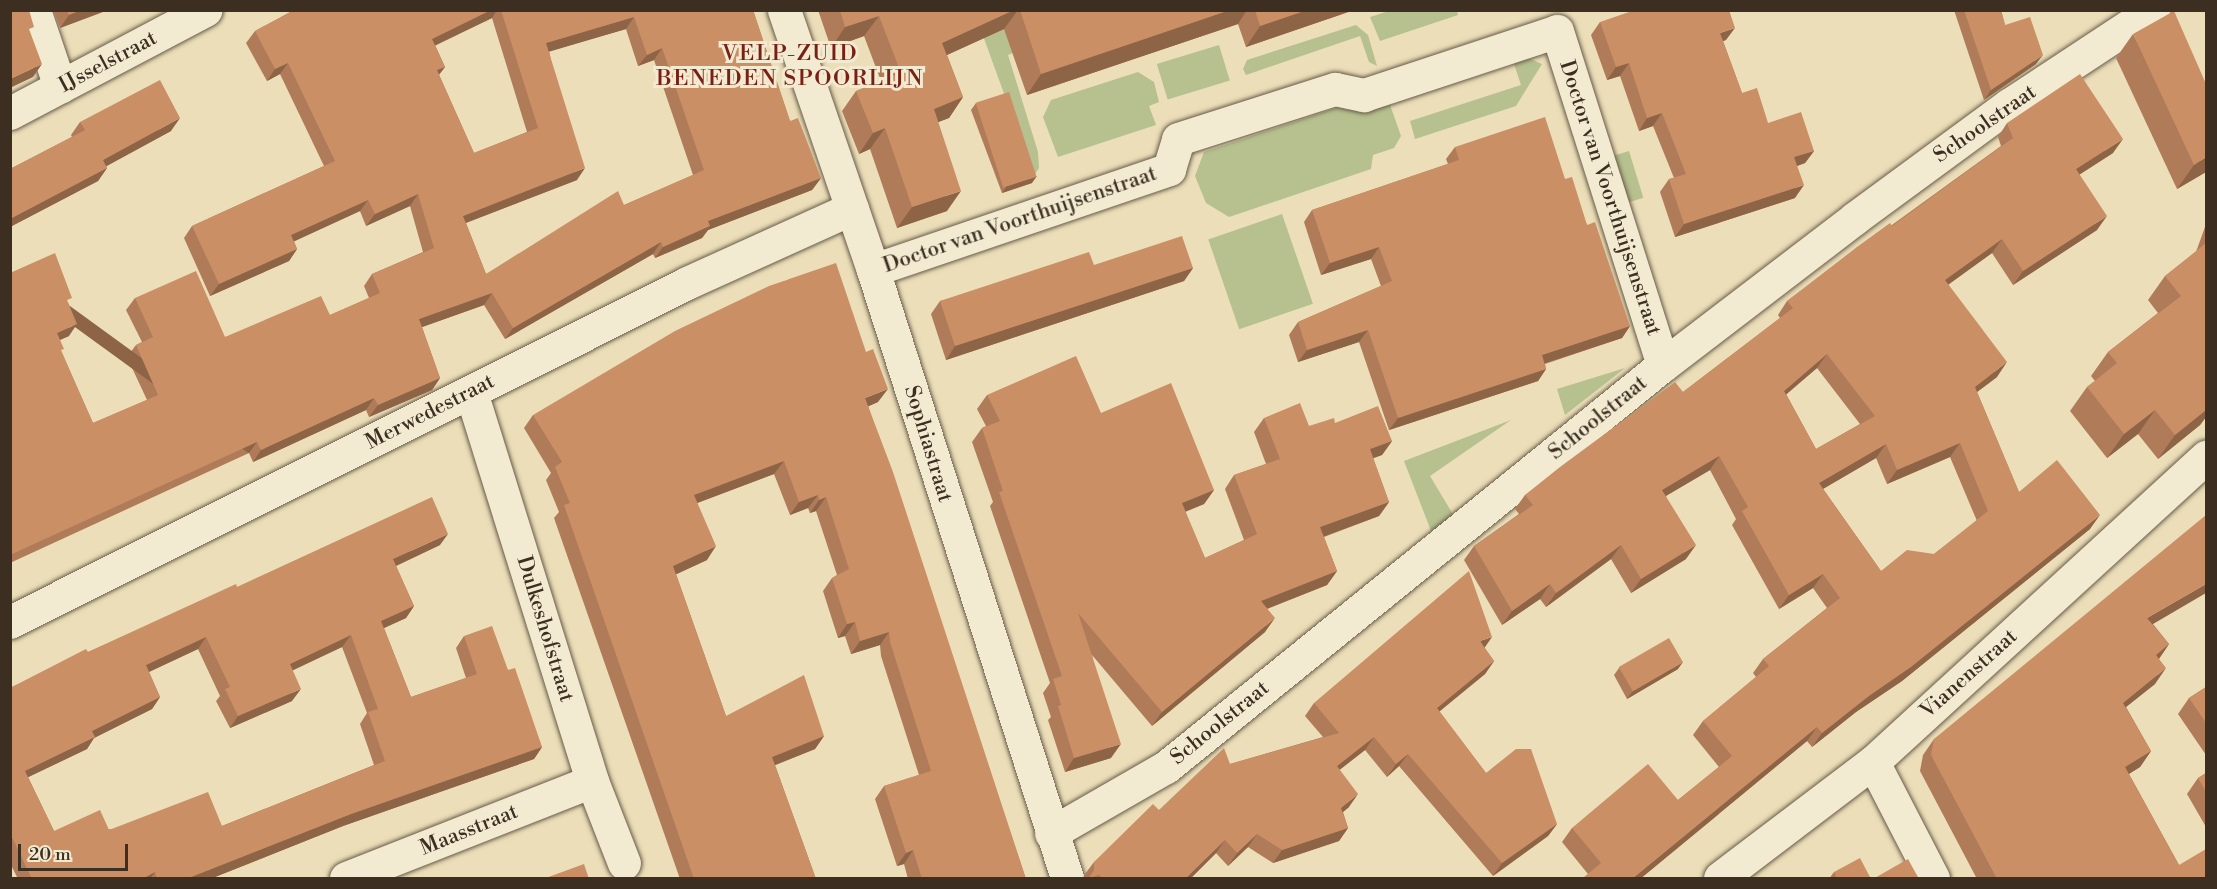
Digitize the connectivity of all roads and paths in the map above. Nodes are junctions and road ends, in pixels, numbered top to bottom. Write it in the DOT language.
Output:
graph roads {
  1 [pos="34,10"];
  2 [pos="205,10"];
  3 [pos="784,10"];
  4 [pos="2153,10"];
  5 [pos="1554,21"];
  6 [pos="60,87"];
  7 [pos="10,113"];
  8 [pos="852,208"];
  9 [pos="873,270"];
  10 [pos="1663,365"];
  11 [pos="471,392"];
  12 [pos="2206,457"];
  13 [pos="10,622"];
  14 [pos="1873,762"];
  15 [pos="592,781"];
  16 [pos="1051,833"];
  17 [pos="624,863"];
  18 [pos="1065,878"];
  19 [pos="346,879"];
  20 [pos="1720,879"];
  21 [pos="1934,879"];
  1 -- 6 [label="street"];
  2 -- 6 [label="street, IJsselstraat"];
  3 -- 8 [label="street, Sophiastraat"];
  4 -- 10 [label="street, Schoolstraat"];
  5 -- 9 [label="street, Doctor van Voorthuijsenstraat"];
  5 -- 10 [label="street, Doctor van Voorthuijsenstraat"];
  6 -- 7 [label="street, IJsselstraat"];
  8 -- 9 [label="street, Sophiastraat"];
  8 -- 11 [label="street, Merwedestraat"];
  9 -- 16 [label="street, Sophiastraat"];
  10 -- 16 [label="street, Schoolstraat"];
  11 -- 13 [label="street, Merwedestraat"];
  11 -- 15 [label="street, Dulkeshofstraat"];
  12 -- 14 [label="street, Vianenstraat"];
  14 -- 20 [label="street, Vianenstraat"];
  14 -- 21 [label="street"];
  15 -- 17 [label="street, Dulkeshofstraat"];
  15 -- 19 [label="street, Maasstraat"];
  16 -- 18 [label="street, Sophiastraat"];
}
